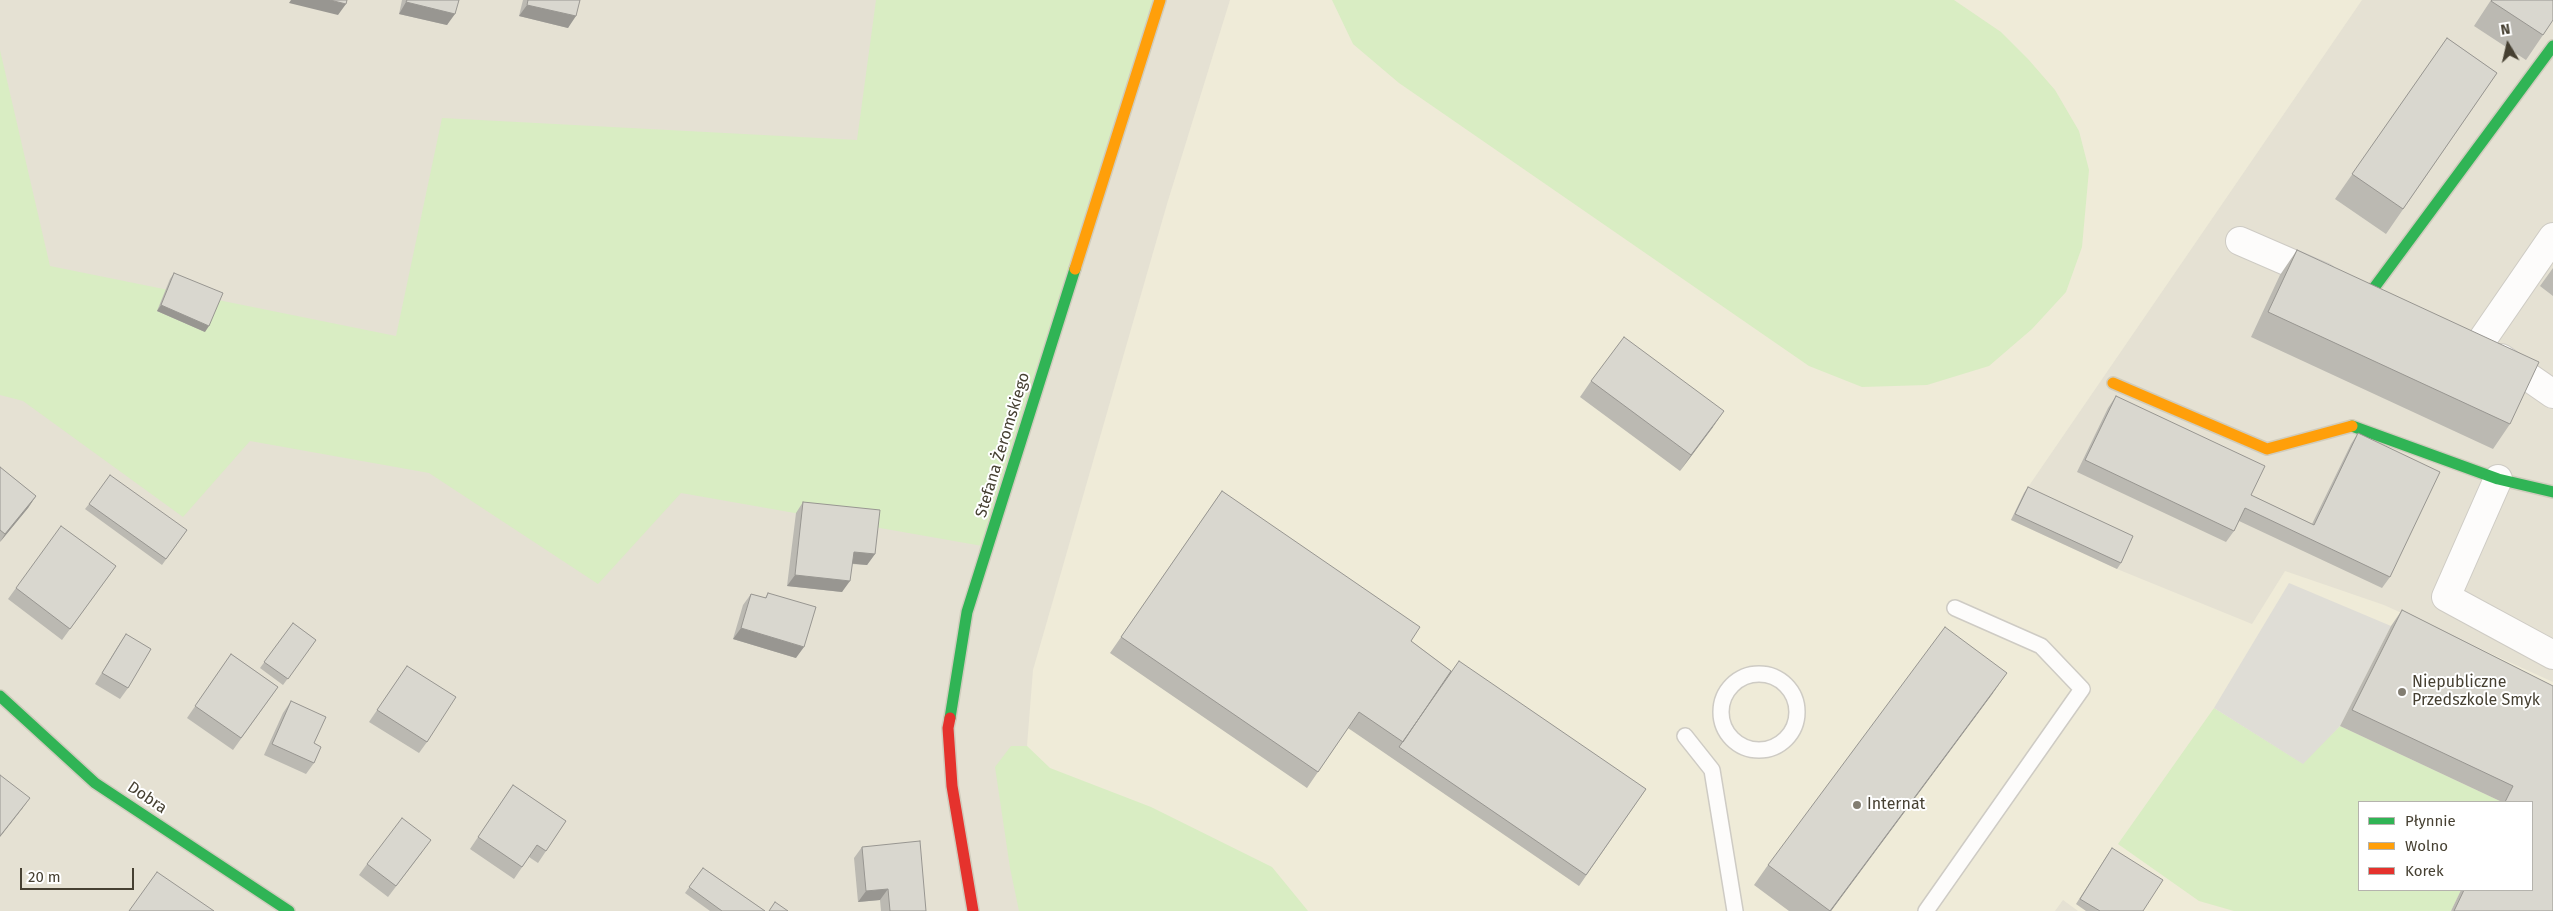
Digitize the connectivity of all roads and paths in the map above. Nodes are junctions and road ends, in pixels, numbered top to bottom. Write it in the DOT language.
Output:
graph roads {
  1 [pos="1160,0"];
  2 [pos="2553,46"];
  3 [pos="2553,237"];
  4 [pos="2240,241"];
  5 [pos="2368,296"];
  6 [pos="2394,307"];
  7 [pos="2454,332"];
  8 [pos="2480,344"];
  9 [pos="2114,383"];
  10 [pos="2553,394"];
  11 [pos="2498,479"];
  12 [pos="2553,492"];
  13 [pos="1955,608"];
  14 [pos="2553,655"];
  15 [pos="0,696"];
  16 [pos="1686,736"];
  17 [pos="1765,750"];
  18 [pos="289,911"];
  19 [pos="973,911"];
  20 [pos="1735,911"];
  21 [pos="1926,911"];
  1 -- 19 [label="street, Stefana Żeromskiego"];
  2 -- 5 [label="street"];
  3 -- 8 [label="street"];
  4 -- 5 [label="street"];
  5 -- 6 [label="street"];
  7 -- 8 [label="street"];
  8 -- 10 [label="street"];
  9 -- 11 [label="street"];
  11 -- 12 [label="street"];
  11 -- 14 [label="street"];
  13 -- 21 [label="lane"];
  15 -- 18 [label="street, Dobra"];
  16 -- 20 [label="lane"];
  17 -- 17 [label="lane"];
}
